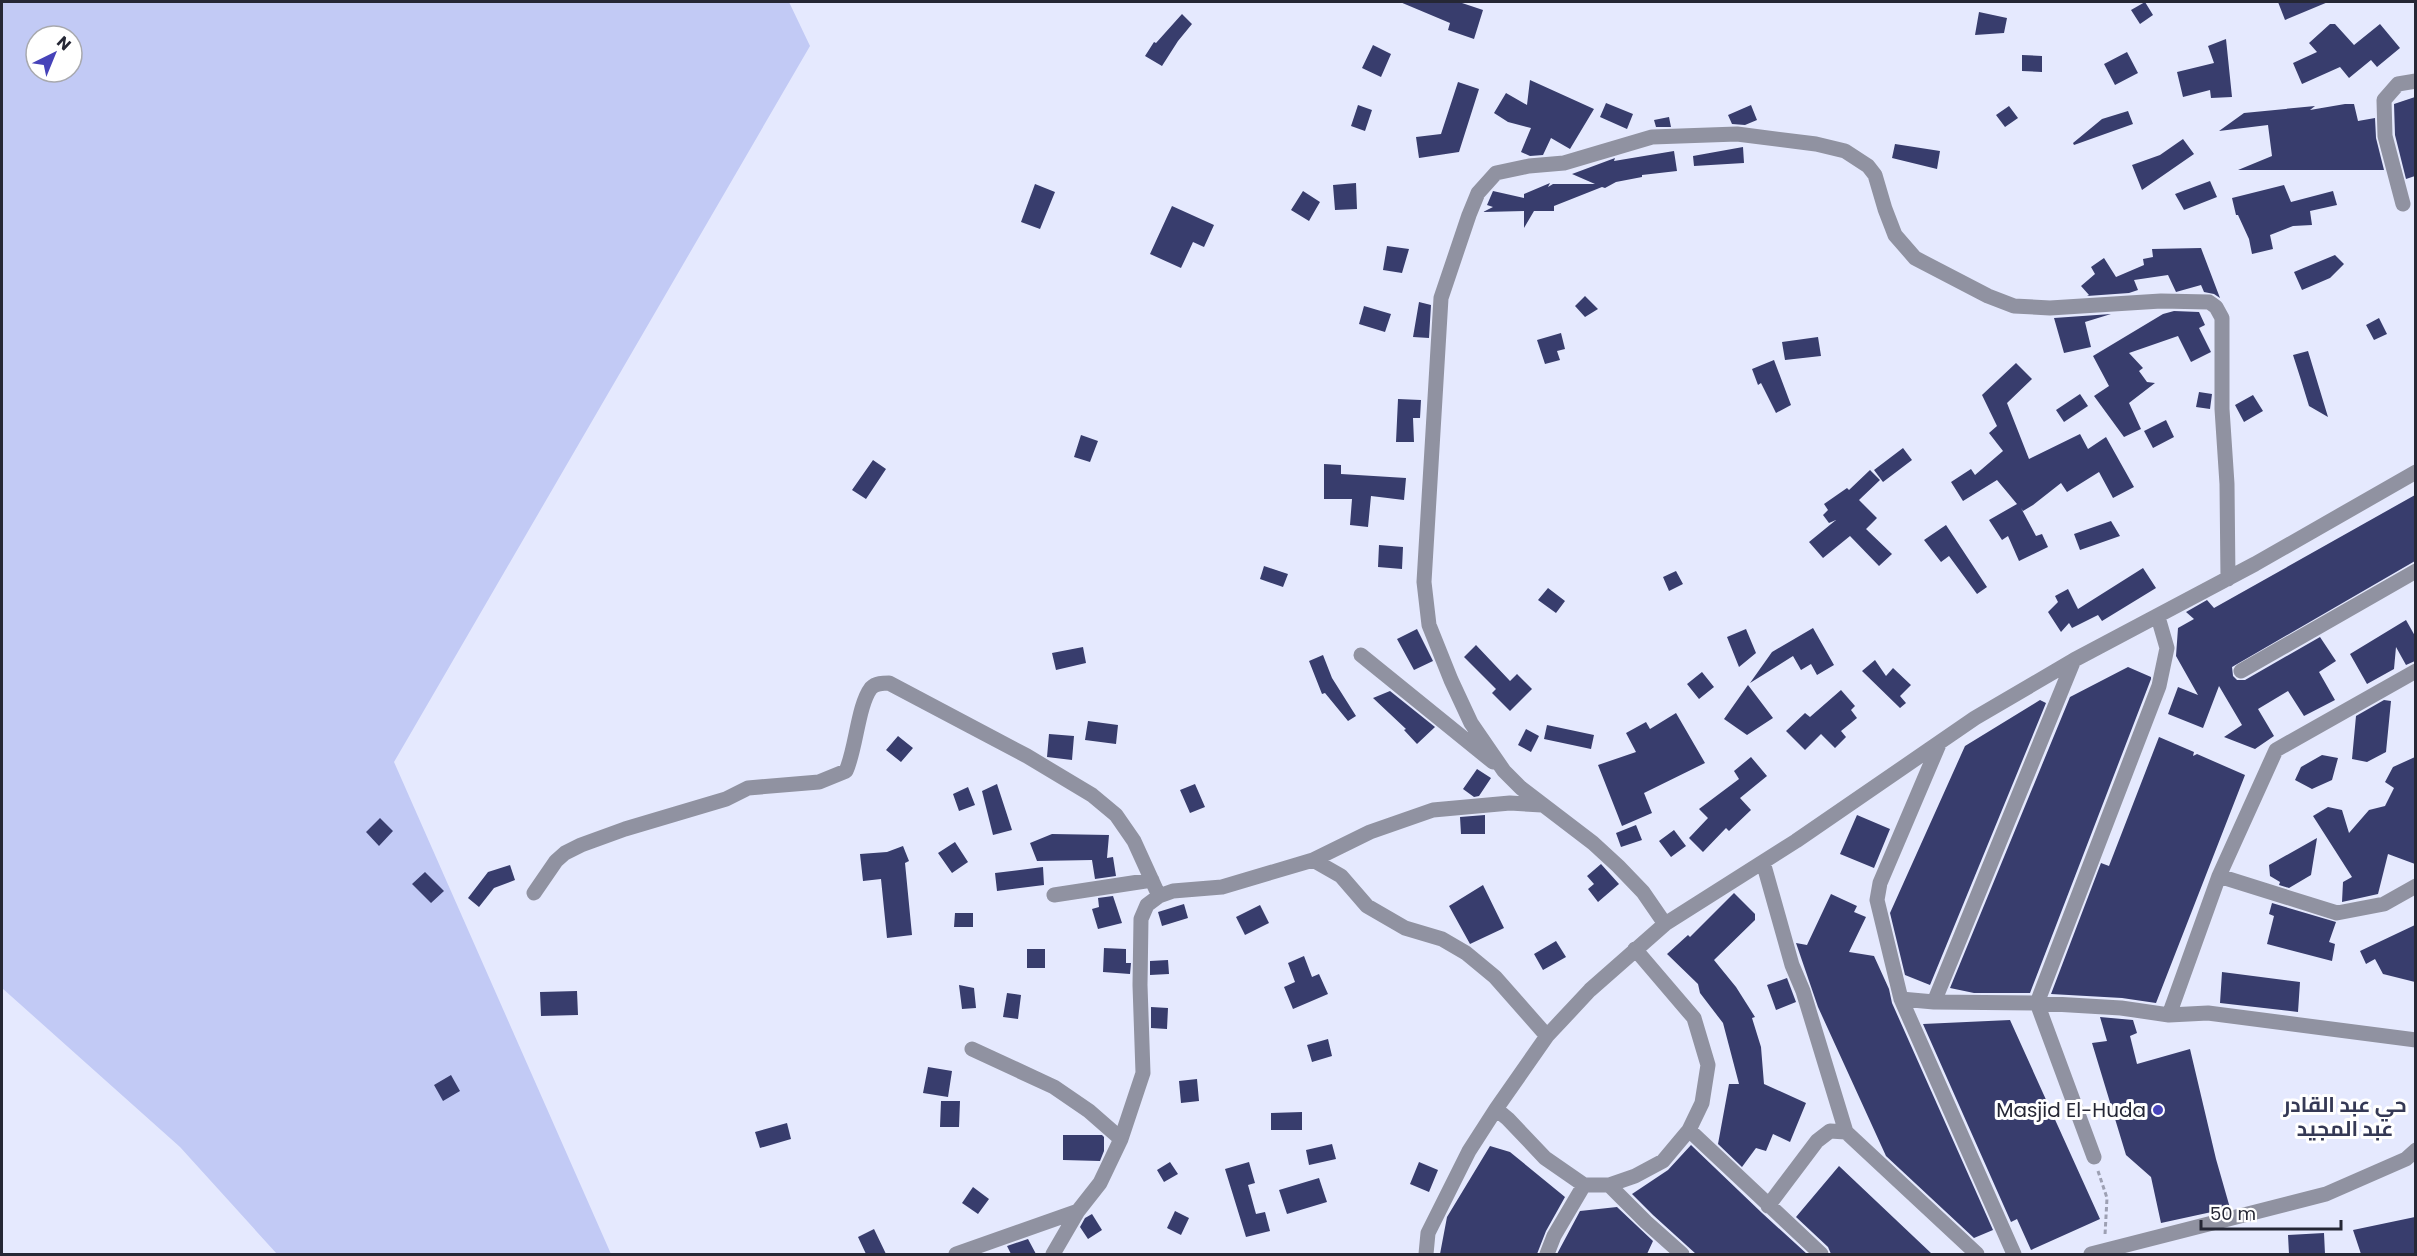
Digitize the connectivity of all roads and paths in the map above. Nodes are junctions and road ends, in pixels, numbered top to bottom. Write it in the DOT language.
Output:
graph roads {
  1 [pos="2415,81"];
  2 [pos="2403,204"];
  3 [pos="2415,472"];
  4 [pos="2415,571"];
  5 [pos="2228,579"];
  6 [pos="2158,616"];
  7 [pos="1361,655"];
  8 [pos="2074,660"];
  9 [pos="2241,671"];
  10 [pos="2415,671"];
  11 [pos="1940,741"];
  12 [pos="1504,771"];
  13 [pos="1542,805"];
  14 [pos="1313,860"];
  15 [pos="1763,862"];
  16 [pos="2219,876"];
  17 [pos="1152,880"];
  18 [pos="2415,886"];
  19 [pos="534,893"];
  20 [pos="1054,895"];
  21 [pos="1159,896"];
  22 [pos="1665,924"];
  23 [pos="1635,949"];
  24 [pos="1901,999"];
  25 [pos="1934,1002"];
  26 [pos="2037,1003"];
  27 [pos="2169,1015"];
  28 [pos="1547,1036"];
  29 [pos="2415,1040"];
  30 [pos="972,1049"];
  31 [pos="1496,1109"];
  32 [pos="1689,1130"];
  33 [pos="1846,1132"];
  34 [pos="1121,1139"];
  35 [pos="2415,1150"];
  36 [pos="2094,1157"];
  37 [pos="1584,1185"];
  38 [pos="1609,1185"];
  39 [pos="1768,1206"];
  40 [pos="1078,1211"];
  41 [pos="1666,1249"];
  42 [pos="2097,1253"];
  43 [pos="956,1254"];
  44 [pos="1053,1254"];
  45 [pos="1426,1254"];
  46 [pos="1547,1254"];
  47 [pos="1682,1254"];
  48 [pos="1821,1254"];
  49 [pos="1977,1254"];
  50 [pos="2014,1254"];
  1 -- 2 [label="street"];
  3 -- 5 [label="street"];
  4 -- 9 [label="street"];
  5 -- 6 [label="street"];
  5 -- 12 [label="street"];
  6 -- 8 [label="street"];
  6 -- 26 [label="street"];
  7 -- 12 [label="street"];
  8 -- 11 [label="street"];
  8 -- 25 [label="street"];
  10 -- 16 [label="street"];
  11 -- 15 [label="street"];
  11 -- 24 [label="street"];
  12 -- 13 [label="street"];
  13 -- 14 [label="street"];
  13 -- 22 [label="street"];
  14 -- 21 [label="street"];
  14 -- 28 [label="street"];
  15 -- 22 [label="street"];
  15 -- 33 [label="street"];
  16 -- 18 [label="street"];
  16 -- 27 [label="street"];
  17 -- 19 [label="street"];
  17 -- 20 [label="street"];
  17 -- 21 [label="street"];
  21 -- 34 [label="street"];
  22 -- 23 [label="street"];
  23 -- 28 [label="street"];
  23 -- 32 [label="street"];
  24 -- 25 [label="street"];
  24 -- 50 [label="street"];
  25 -- 26 [label="street"];
  26 -- 27 [label="street"];
  26 -- 36 [label="street"];
  27 -- 29 [label="street"];
  28 -- 31 [label="street"];
  30 -- 34 [label="street"];
  31 -- 37 [label="street"];
  31 -- 45 [label="street"];
  32 -- 38 [label="street"];
  32 -- 39 [label="street"];
  33 -- 39 [label="street"];
  33 -- 49 [label="street"];
  34 -- 40 [label="street"];
  35 -- 42 [label="street"];
  36 -- 42 [label="path"];
  37 -- 38 [label="street"];
  37 -- 46 [label="street"];
  38 -- 41 [label="street"];
  39 -- 48 [label="street"];
  40 -- 43 [label="street"];
  40 -- 44 [label="street"];
  41 -- 47 [label="street"];
}
